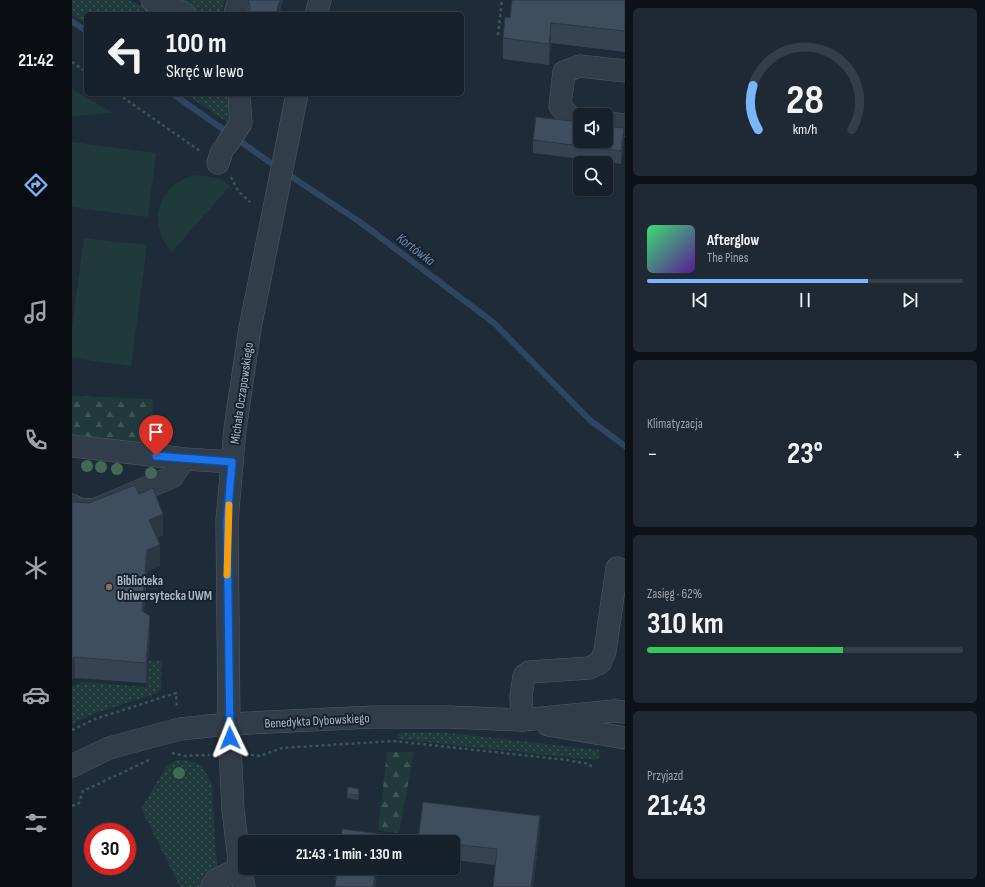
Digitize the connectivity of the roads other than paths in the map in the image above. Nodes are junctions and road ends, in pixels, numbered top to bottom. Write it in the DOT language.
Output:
graph roads {
  1 [pos="152,0"];
  2 [pos="239,0"];
  3 [pos="320,0"];
  4 [pos="179,12"];
  5 [pos="236,12"];
  6 [pos="317,12"];
  7 [pos="625,71"];
  8 [pos="239,96"];
  9 [pos="296,99"];
  10 [pos="573,118"];
  11 [pos="613,124"];
  12 [pos="625,125"];
  13 [pos="222,153"];
  14 [pos="72,446"];
  15 [pos="185,459"];
  16 [pos="232,462"];
  17 [pos="72,505"];
  18 [pos="617,568"];
  19 [pos="625,712"];
  20 [pos="522,720"];
  21 [pos="229,724"];
  22 [pos="625,738"];
  23 [pos="72,766"];
  24 [pos="242,878"];
  25 [pos="212,887"];
  1 -- 4 [label="street"];
  2 -- 5 [label="street"];
  3 -- 6 [label="street"];
  7 -- 10 [label="street"];
  8 -- 13 [label="street"];
  9 -- 16 [label="street, Michała Oczapowskiego"];
  11 -- 12 [label="street"];
  14 -- 15 [label="street"];
  15 -- 16 [label="street"];
  15 -- 17 [label="street"];
  16 -- 21 [label="street, Michała Oczapowskiego"];
  18 -- 20 [label="street"];
  19 -- 20 [label="street, Benedykta Dybowskiego"];
  20 -- 21 [label="street, Benedykta Dybowskiego"];
  20 -- 22 [label="street, Benedykta Dybowskiego"];
  21 -- 23 [label="street, Benedykta Dybowskiego"];
  21 -- 24 [label="street, Michała Oczapowskiego"];
  24 -- 25 [label="street"];
}
